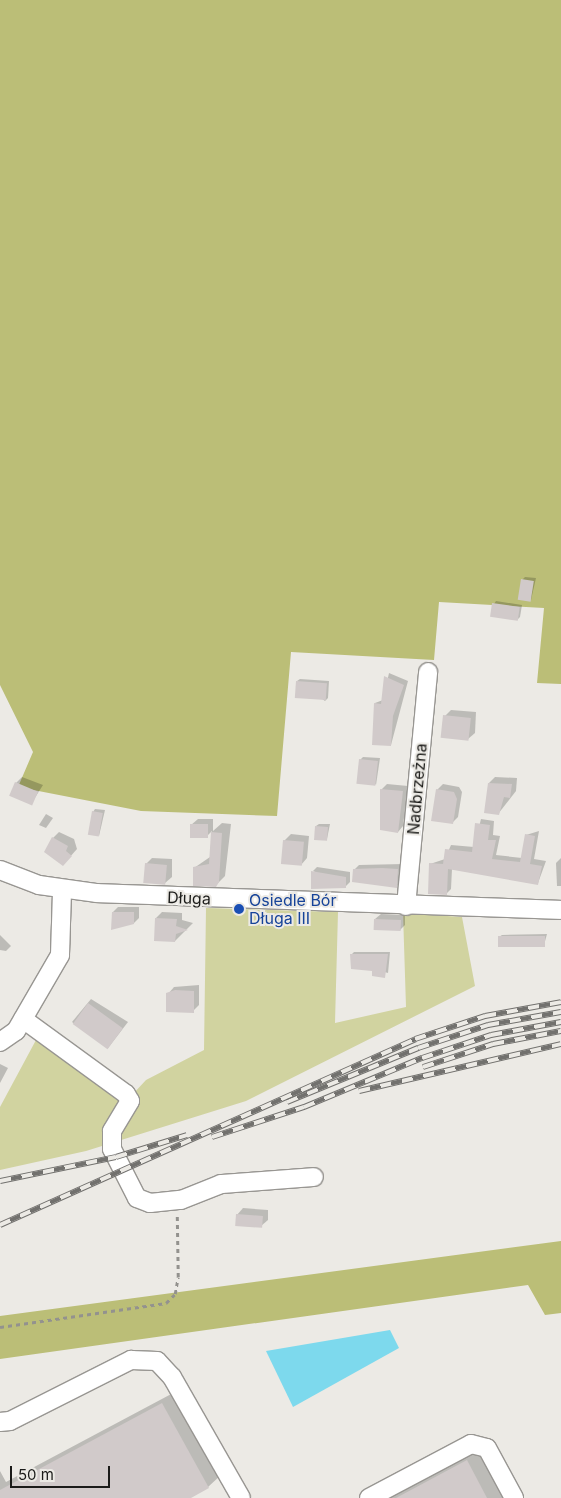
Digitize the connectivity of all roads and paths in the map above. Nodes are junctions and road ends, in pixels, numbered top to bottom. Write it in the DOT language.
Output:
graph roads {
  1 [pos="428,672"];
  2 [pos="0,870"];
  3 [pos="62,890"];
  4 [pos="406,906"];
  5 [pos="561,910"];
  6 [pos="20,1025"];
  7 [pos="0,1042"];
  8 [pos="314,1177"];
  9 [pos="176,1201"];
  10 [pos="0,1327"];
  11 [pos="0,1422"];
  12 [pos="241,1498"];
  13 [pos="369,1498"];
  14 [pos="514,1498"];
  1 -- 4 [label="street, Nadbrzeżna"];
  2 -- 3 [label="street, Długa"];
  3 -- 4 [label="street, Długa"];
  3 -- 6 [label="street"];
  4 -- 5 [label="street, Długa"];
  6 -- 7 [label="street"];
  6 -- 9 [label="street"];
  8 -- 9 [label="street"];
  9 -- 10 [label="path"];
  11 -- 12 [label="street"];
  13 -- 14 [label="street"];
}
